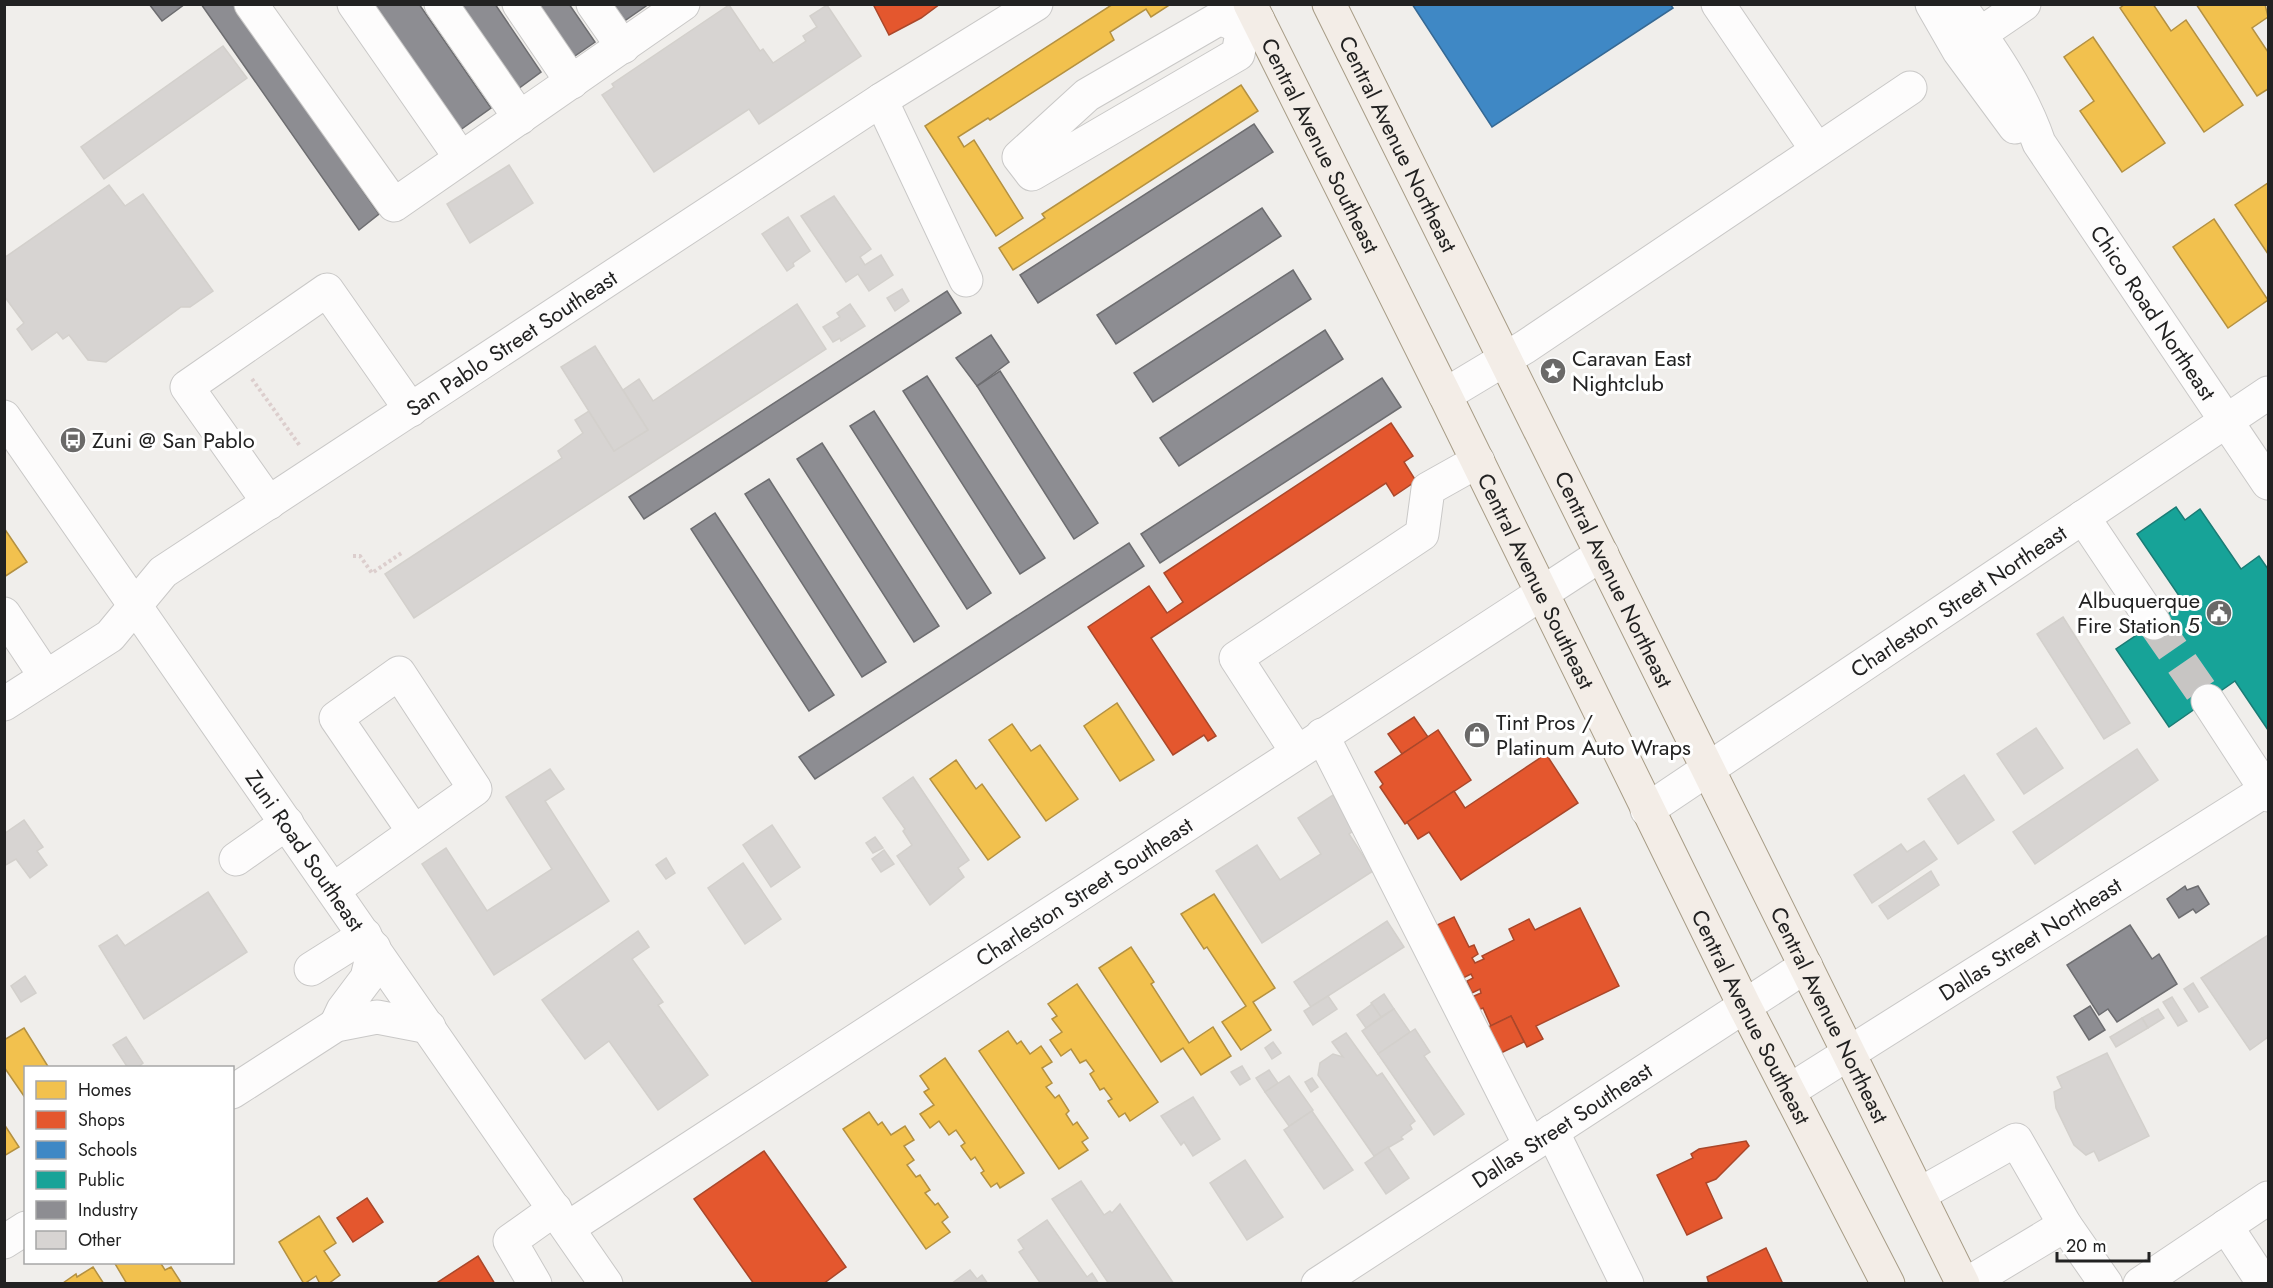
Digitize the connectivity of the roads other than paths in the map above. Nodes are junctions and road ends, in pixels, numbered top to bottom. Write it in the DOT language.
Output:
graph roads {
  1 [pos="250,4"];
  2 [pos="354,4"];
  3 [pos="441,4"];
  4 [pos="519,4"];
  5 [pos="593,4"];
  6 [pos="1036,4"];
  7 [pos="1329,4"];
  8 [pos="1718,4"];
  9 [pos="1932,4"];
  10 [pos="1958,4"];
  11 [pos="2024,4"];
  12 [pos="676,7"];
  13 [pos="1250,17"];
  14 [pos="1194,33"];
  15 [pos="1980,34"];
  16 [pos="623,47"];
  17 [pos="1215,68"];
  18 [pos="572,82"];
  19 [pos="1910,88"];
  20 [pos="881,100"];
  21 [pos="520,117"];
  22 [pos="2039,143"];
  23 [pos="1817,150"];
  24 [pos="461,158"];
  25 [pos="966,280"];
  26 [pos="1505,359"];
  27 [pos="2268,393"];
  28 [pos="1445,395"];
  29 [pos="411,410"];
  30 [pos="4,417"];
  31 [pos="2228,420"];
  32 [pos="1478,461"];
  33 [pos="2268,483"];
  34 [pos="269,503"];
  35 [pos="2083,518"];
  36 [pos="1602,554"];
  37 [pos="1541,592"];
  38 [pos="135,606"];
  39 [pos="4,614"];
  40 [pos="2154,623"];
  41 [pos="46,677"];
  42 [pos="2208,701"];
  43 [pos="4,704"];
  44 [pos="1309,743"];
  45 [pos="1708,769"];
  46 [pos="2267,793"];
  47 [pos="1647,810"];
  48 [pos="287,824"];
  49 [pos="414,832"];
  50 [pos="236,859"];
  51 [pos="333,890"];
  52 [pos="369,941"];
  53 [pos="1806,966"];
  54 [pos="311,969"];
  55 [pos="1744,1005"];
  56 [pos="336,1025"];
  57 [pos="429,1028"];
  58 [pos="1850,1054"];
  59 [pos="234,1091"];
  60 [pos="1788,1091"];
  61 [pos="1541,1138"];
  62 [pos="1920,1194"];
  63 [pos="2268,1198"];
  64 [pos="561,1218"];
  65 [pos="2065,1225"];
  66 [pos="2226,1226"];
  67 [pos="24,1229"];
  68 [pos="4,1242"];
  69 [pos="2141,1283"];
  70 [pos="535,1284"];
  71 [pos="606,1284"];
  72 [pos="1318,1284"];
  73 [pos="1627,1284"];
  74 [pos="1888,1284"];
  75 [pos="1965,1284"];
  76 [pos="2106,1284"];
  77 [pos="2264,1284"];
  1 -- 24 [label="street"];
  2 -- 24 [label="street"];
  3 -- 21 [label="street"];
  4 -- 18 [label="street"];
  5 -- 16 [label="street"];
  6 -- 20 [label="street, San Pablo Street Southeast"];
  7 -- 26 [label="main road, Central Avenue Northeast"];
  8 -- 23 [label="street"];
  9 -- 22 [label="street, Chico Road Northeast"];
  10 -- 15 [label="street, Chico Road Northeast"];
  11 -- 15 [label="street"];
  12 -- 16 [label="street"];
  13 -- 14 [label="street"];
  13 -- 17 [label="street"];
  13 -- 28 [label="main road, Central Avenue Southeast"];
  14 -- 17 [label="street"];
  14 -- 17 [label="street"];
  15 -- 22 [label="street, Chico Road Northeast"];
  16 -- 18 [label="street"];
  18 -- 21 [label="street"];
  19 -- 23 [label="street"];
  20 -- 25 [label="street"];
  20 -- 29 [label="street, San Pablo Street Southeast"];
  21 -- 24 [label="street"];
  22 -- 31 [label="street, Chico Road Northeast"];
  23 -- 26 [label="street"];
  26 -- 28 [label="street"];
  26 -- 36 [label="main road, Central Avenue Northeast"];
  27 -- 31 [label="street, Charleston Street Northeast"];
  28 -- 32 [label="main road, Central Avenue Southeast"];
  29 -- 34 [label="street, San Pablo Street Southeast"];
  29 -- 34 [label="street"];
  30 -- 38 [label="street, Zuni Road Southeast"];
  31 -- 33 [label="street, Chico Road Northeast"];
  31 -- 35 [label="street, Charleston Street Northeast"];
  32 -- 37 [label="main road, Central Avenue Southeast"];
  32 -- 44 [label="street"];
  34 -- 38 [label="street, San Pablo Street Southeast"];
  35 -- 40 [label="street"];
  35 -- 45 [label="street, Charleston Street Northeast"];
  36 -- 37 [label="street, Charleston Street Southeast"];
  36 -- 45 [label="main road, Central Avenue Northeast"];
  37 -- 44 [label="street, Charleston Street Southeast"];
  37 -- 47 [label="main road, Central Avenue Southeast"];
  38 -- 41 [label="street, San Pablo Street Southeast"];
  38 -- 48 [label="street, Zuni Road Southeast"];
  39 -- 41 [label="street"];
  41 -- 43 [label="street, San Pablo Street Southeast"];
  42 -- 46 [label="street"];
  44 -- 61 [label="street"];
  44 -- 64 [label="street, Charleston Street Southeast"];
  45 -- 47 [label="street, Charleston Street Northeast"];
  45 -- 53 [label="main road, Central Avenue Northeast"];
  46 -- 58 [label="street, Dallas Street Northeast"];
  47 -- 55 [label="main road, Central Avenue Southeast"];
  48 -- 50 [label="street"];
  48 -- 51 [label="street, Zuni Road Southeast"];
  49 -- 49 [label="street"];
  49 -- 51 [label="street"];
  51 -- 52 [label="street, Zuni Road Southeast"];
  52 -- 54 [label="street"];
  52 -- 56 [label="street"];
  52 -- 57 [label="street, Zuni Road Southeast"];
  53 -- 55 [label="street, Dallas Street Southeast"];
  53 -- 58 [label="main road, Central Avenue Northeast"];
  55 -- 60 [label="main road, Central Avenue Southeast"];
  55 -- 61 [label="street, Dallas Street Southeast"];
  56 -- 57 [label="street"];
  56 -- 59 [label="street"];
  57 -- 64 [label="street, Zuni Road Southeast"];
  58 -- 60 [label="street, Dallas Street Northeast"];
  58 -- 62 [label="main road, Central Avenue Northeast"];
  60 -- 74 [label="main road, Central Avenue Southeast"];
  61 -- 72 [label="street, Dallas Street Southeast"];
  61 -- 73 [label="street"];
  62 -- 65 [label="street"];
  62 -- 75 [label="main road, Central Avenue Northeast"];
  63 -- 66 [label="street"];
  64 -- 70 [label="street, Charleston Street Southeast"];
  64 -- 71 [label="street, Zuni Road Southeast"];
  65 -- 75 [label="street"];
  65 -- 76 [label="street"];
  66 -- 69 [label="street"];
  66 -- 77 [label="street"];
  67 -- 68 [label="street"];
}
